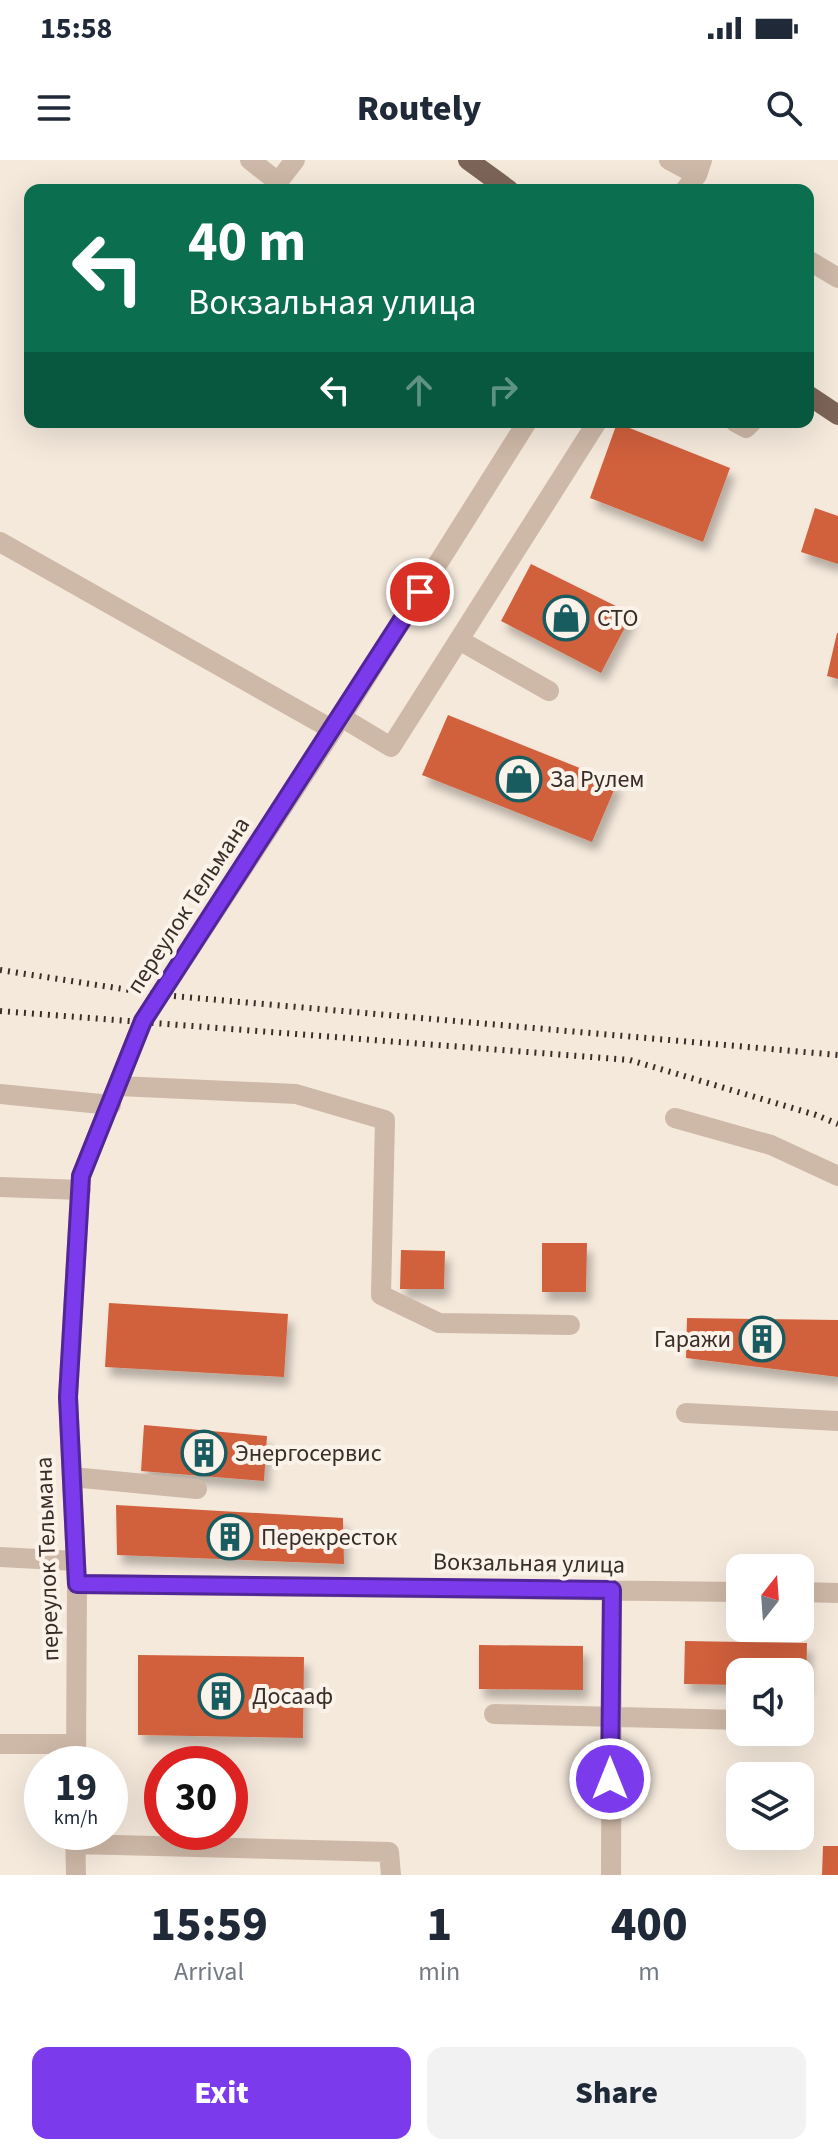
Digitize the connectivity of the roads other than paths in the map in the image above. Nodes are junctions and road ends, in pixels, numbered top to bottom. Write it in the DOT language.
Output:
graph roads {
  1 [pos="250,160"];
  2 [pos="295,160"];
  3 [pos="468,160"];
  4 [pos="669,160"];
  5 [pos="693,180"];
  6 [pos="501,184"];
  7 [pos="814,264"];
  8 [pos="838,278"];
  9 [pos="814,399"];
  10 [pos="838,415"];
  11 [pos="523,428"];
  12 [pos="593,428"];
  13 [pos="0,542"];
  14 [pos="459,640"];
  15 [pos="549,691"];
  16 [pos="337,724"];
  17 [pos="0,1094"];
  18 [pos="115,1096"];
  19 [pos="675,1118"];
  20 [pos="838,1176"];
  21 [pos="0,1187"];
  22 [pos="81,1190"];
  23 [pos="570,1325"];
  24 [pos="686,1413"];
  25 [pos="838,1421"];
  26 [pos="72,1477"];
  27 [pos="197,1489"];
  28 [pos="0,1557"];
  29 [pos="76,1561"];
  30 [pos="77,1584"];
  31 [pos="612,1590"];
  32 [pos="726,1592"];
  33 [pos="814,1592"];
  34 [pos="838,1593"];
  35 [pos="494,1714"];
  36 [pos="610,1716"];
  37 [pos="726,1720"];
  38 [pos="0,1744"];
  39 [pos="76,1746"];
  40 [pos="24,1747"];
  41 [pos="128,1840"];
  42 [pos="75,1850"];
  43 [pos="76,1875"];
  44 [pos="391,1875"];
  45 [pos="611,1875"];
  1 -- 2 [label="street"];
  3 -- 6 [label="main road"];
  4 -- 5 [label="street"];
  7 -- 8 [label="street"];
  9 -- 10 [label="main road"];
  11 -- 16 [label="street, переулок Тельмана"];
  12 -- 14 [label="street"];
  13 -- 16 [label="street"];
  14 -- 15 [label="street"];
  14 -- 16 [label="street"];
  16 -- 18 [label="street, переулок Тельмана"];
  17 -- 18 [label="street"];
  18 -- 22 [label="street, переулок Тельмана"];
  18 -- 23 [label="street"];
  19 -- 20 [label="street"];
  21 -- 22 [label="street"];
  22 -- 26 [label="street, переулок Тельмана"];
  24 -- 25 [label="street"];
  26 -- 27 [label="street"];
  26 -- 29 [label="street, переулок Тельмана"];
  28 -- 29 [label="street"];
  29 -- 30 [label="street, переулок Тельмана"];
  30 -- 31 [label="street, Вокзальная улица"];
  30 -- 39 [label="street, переулок Тельмана"];
  31 -- 32 [label="street, Вокзальная улица"];
  31 -- 36 [label="street"];
  33 -- 34 [label="street"];
  35 -- 36 [label="street"];
  36 -- 37 [label="street"];
  36 -- 45 [label="street"];
  38 -- 40 [label="street"];
  41 -- 44 [label="street"];
  42 -- 43 [label="street"];
}
